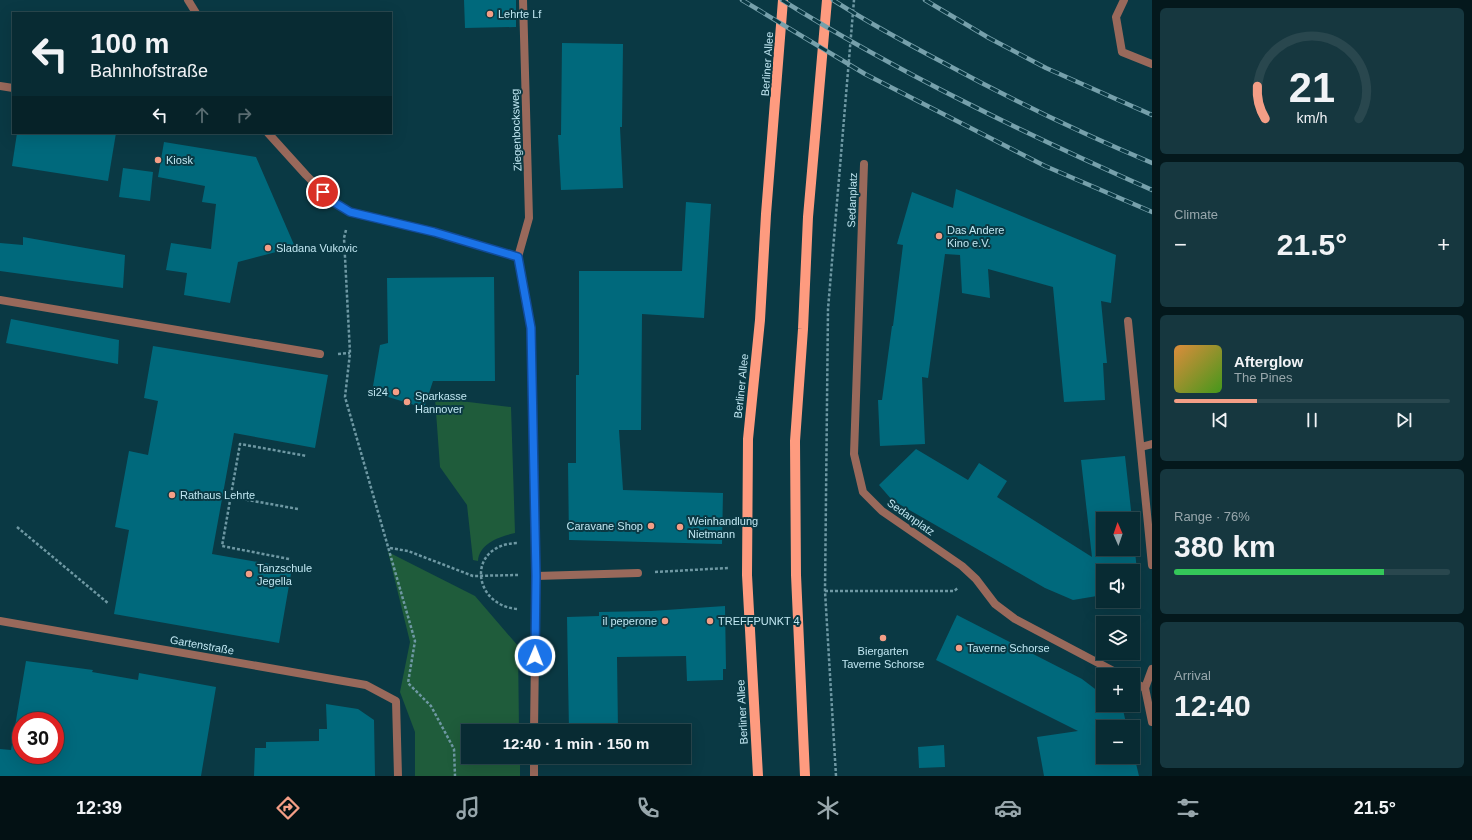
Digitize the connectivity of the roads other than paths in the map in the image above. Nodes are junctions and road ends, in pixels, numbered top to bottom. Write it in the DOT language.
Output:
graph roads {
  1 [pos="188,0"];
  2 [pos="523,0"];
  3 [pos="783,0"];
  4 [pos="827,0"];
  5 [pos="1124,0"];
  6 [pos="195,12"];
  7 [pos="1152,64"];
  8 [pos="0,86"];
  9 [pos="12,88"];
  10 [pos="269,134"];
  11 [pos="864,164"];
  12 [pos="518,257"];
  13 [pos="0,300"];
  14 [pos="1128,321"];
  15 [pos="320,354"];
  16 [pos="1152,444"];
  17 [pos="1141,446"];
  18 [pos="1152,565"];
  19 [pos="638,573"];
  20 [pos="536,576"];
  21 [pos="0,621"];
  22 [pos="1107,668"];
  23 [pos="1152,669"];
  24 [pos="1140,686"];
  25 [pos="1145,688"];
  26 [pos="1152,722"];
  27 [pos="534,724"];
  28 [pos="534,764"];
  29 [pos="398,776"];
  30 [pos="534,776"];
  31 [pos="758,776"];
  32 [pos="805,776"];
  1 -- 6 [label="street"];
  2 -- 12 [label="street, Ziegenbocksweg"];
  3 -- 31 [label="main road, Berliner Allee"];
  4 -- 32 [label="main road"];
  5 -- 7 [label="street"];
  8 -- 9 [label="street"];
  10 -- 12 [label="street"];
  11 -- 22 [label="street, Sedanplatz"];
  12 -- 20 [label="street"];
  13 -- 15 [label="street"];
  14 -- 17 [label="street"];
  16 -- 17 [label="street"];
  17 -- 18 [label="street"];
  19 -- 20 [label="street"];
  20 -- 27 [label="street"];
  21 -- 29 [label="street, Gartenstraße"];
  23 -- 25 [label="street"];
  24 -- 25 [label="street"];
  25 -- 26 [label="street"];
  28 -- 30 [label="street"];
}
